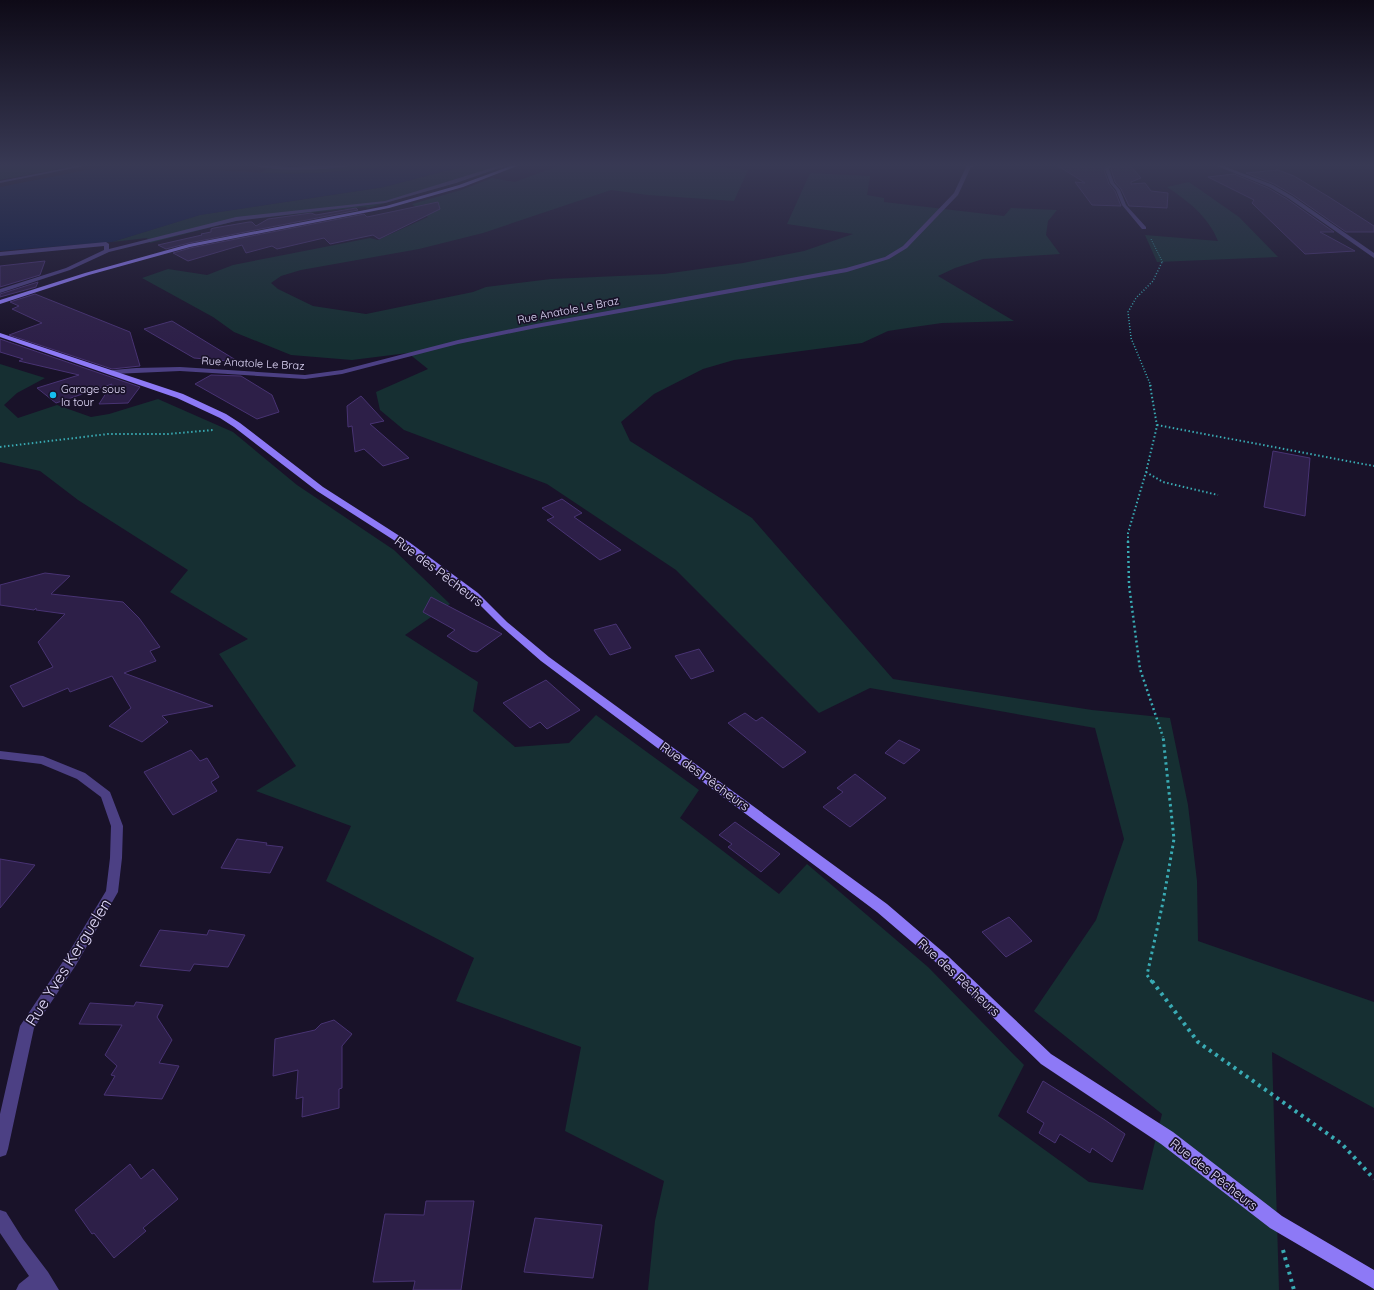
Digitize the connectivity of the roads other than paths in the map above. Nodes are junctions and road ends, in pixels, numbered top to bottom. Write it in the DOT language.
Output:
graph roads {
  1 [pos="215,224"];
  2 [pos="301,224"];
  3 [pos="926,224"];
  4 [pos="1141,224"];
  5 [pos="1329,224"];
  6 [pos="1144,228"];
  7 [pos="107,251"];
  8 [pos="0,254"];
  9 [pos="1374,256"];
  10 [pos="0,292"];
  11 [pos="0,302"];
  12 [pos="0,335"];
  13 [pos="113,372"];
  14 [pos="0,755"];
  15 [pos="0,1149"];
  16 [pos="0,1218"];
  17 [pos="1374,1280"];
  18 [pos="46,1284"];
  19 [pos="25,1290"];
  1 -- 7 [label="street"];
  2 -- 11 [label="street"];
  3 -- 13 [label="street, Rue Anatole Le Braz"];
  4 -- 6 [label="street"];
  5 -- 9 [label="street"];
  7 -- 8 [label="street"];
  7 -- 10 [label="street"];
  12 -- 13 [label="street, Rue des Pêcheurs"];
  13 -- 17 [label="street, Rue des Pêcheurs"];
  14 -- 15 [label="street, Rue Yves Kerguelen"];
  16 -- 18 [label="street"];
  18 -- 19 [label="street"];
}
